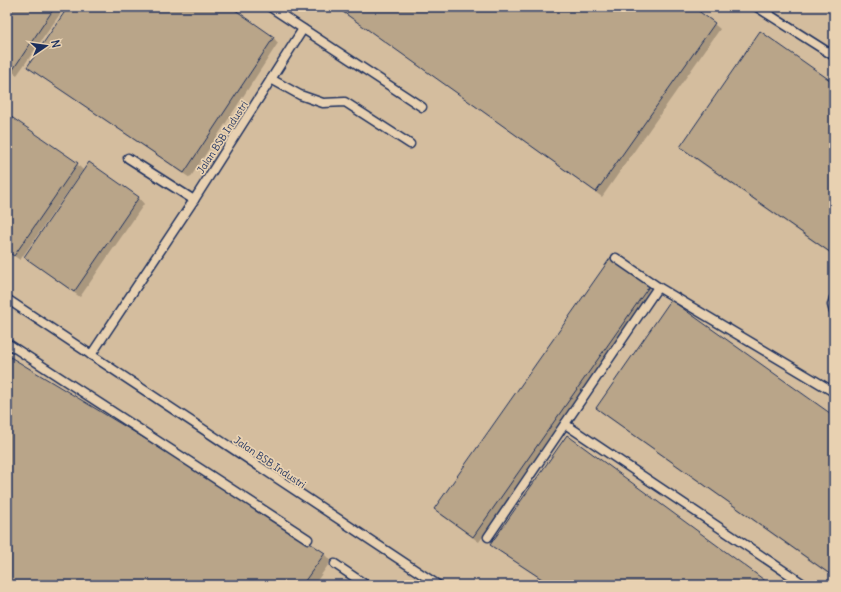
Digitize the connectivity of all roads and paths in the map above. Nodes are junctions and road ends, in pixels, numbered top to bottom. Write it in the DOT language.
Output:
graph roads {
  1 [pos="270,7"];
  2 [pos="757,7"];
  3 [pos="303,29"];
  4 [pos="834,56"];
  5 [pos="271,78"];
  6 [pos="422,107"];
  7 [pos="410,144"];
  8 [pos="128,158"];
  9 [pos="194,200"];
  10 [pos="616,258"];
  11 [pos="658,287"];
  12 [pos="834,298"];
  13 [pos="7,300"];
  14 [pos="834,312"];
  15 [pos="7,343"];
  16 [pos="91,355"];
  17 [pos="834,392"];
  18 [pos="565,424"];
  19 [pos="488,537"];
  20 [pos="308,539"];
  21 [pos="335,564"];
  22 [pos="366,585"];
  23 [pos="438,585"];
  24 [pos="805,585"];
  1 -- 3 [label="lane"];
  2 -- 4 [label="lane"];
  3 -- 5 [label="lane, Jalan BSB Industri"];
  3 -- 6 [label="lane"];
  5 -- 7 [label="lane"];
  5 -- 9 [label="lane, Jalan BSB Industri"];
  8 -- 9 [label="lane"];
  9 -- 16 [label="lane, Jalan BSB Industri"];
  10 -- 11 [label="lane"];
  11 -- 17 [label="lane"];
  11 -- 18 [label="lane"];
  12 -- 14 [label="lane"];
  13 -- 16 [label="lane, Jalan BSB Industri"];
  15 -- 20 [label="lane"];
  16 -- 23 [label="lane, Jalan BSB Industri"];
  18 -- 19 [label="lane"];
  18 -- 24 [label="lane"];
  21 -- 22 [label="lane"];
}
